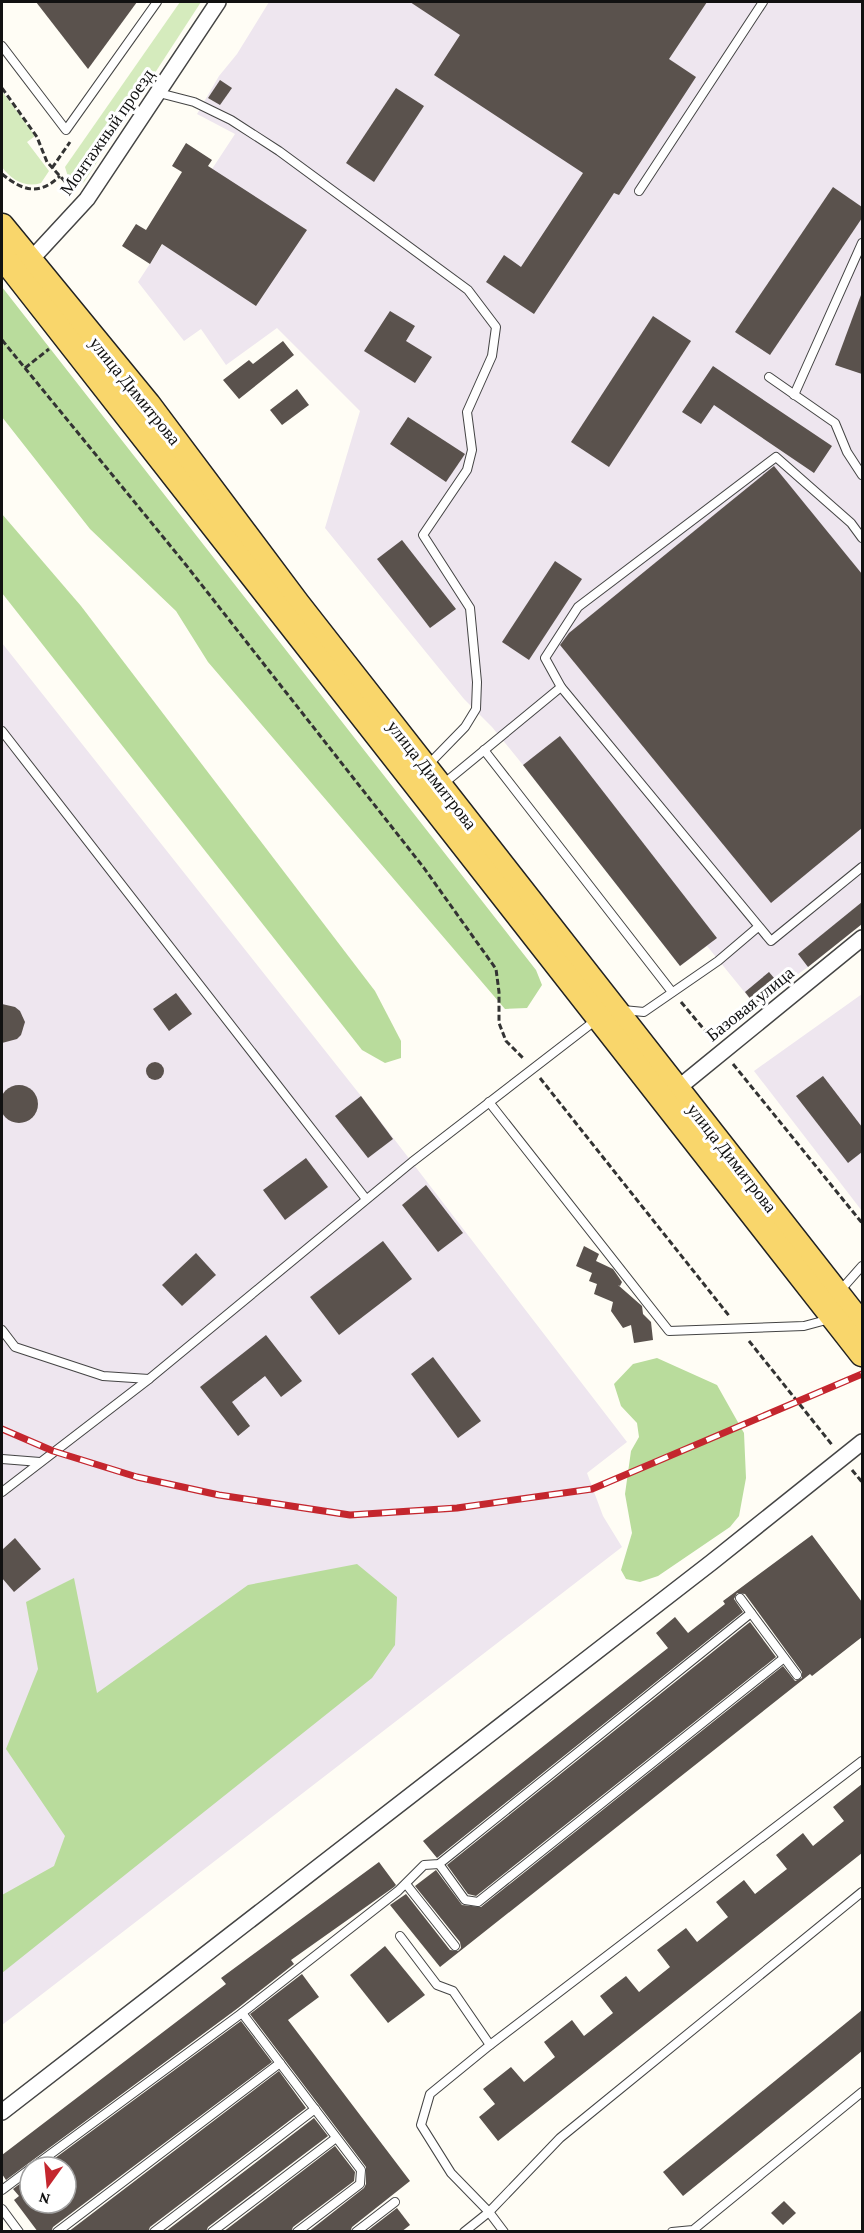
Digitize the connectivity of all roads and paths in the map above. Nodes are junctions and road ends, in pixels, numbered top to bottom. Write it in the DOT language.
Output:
graph roads {
  1 [pos="157,2"];
  2 [pos="218,2"];
  3 [pos="763,2"];
  4 [pos="2,46"];
  5 [pos="2,88"];
  6 [pos="159,93"];
  7 [pos="2,174"];
  8 [pos="60,176"];
  9 [pos="70,187"];
  10 [pos="639,191"];
  11 [pos="2,226"];
  12 [pos="862,243"];
  13 [pos="15,264"];
  14 [pos="2,340"];
  15 [pos="53,345"];
  16 [pos="25,368"];
  17 [pos="769,377"];
  18 [pos="794,394"];
  19 [pos="862,475"];
  20 [pos="862,538"];
  21 [pos="561,687"];
  22 [pos="2,731"];
  23 [pos="484,750"];
  24 [pos="434,776"];
  25 [pos="862,867"];
  26 [pos="758,927"];
  27 [pos="862,938"];
  28 [pos="672,992"];
  29 [pos="606,1014"];
  30 [pos="723,1052"];
  31 [pos="532,1067"];
  32 [pos="670,1094"];
  33 [pos="489,1102"];
  34 [pos="366,1199"];
  35 [pos="862,1223"];
  36 [pos="862,1266"];
  37 [pos="839,1293"];
  38 [pos="834,1317"];
  39 [pos="862,1325"];
  40 [pos="740,1329"];
  41 [pos="2,1330"];
  42 [pos="862,1354"];
  43 [pos="149,1379"];
  44 [pos="862,1442"];
  45 [pos="2,1459"];
  46 [pos="843,1459"];
  47 [pos="40,1462"];
  48 [pos="862,1482"];
  49 [pos="2,1492"];
  50 [pos="740,1598"];
  51 [pos="751,1613"];
  52 [pos="784,1658"];
  53 [pos="797,1675"];
  54 [pos="862,1761"];
  55 [pos="439,1864"];
  56 [pos="406,1884"];
  57 [pos="862,1892"];
  58 [pos="399,1936"];
  59 [pos="455,1947"];
  60 [pos="242,2013"];
  61 [pos="490,2045"];
  62 [pos="280,2064"];
  63 [pos="862,2091"];
  64 [pos="315,2109"];
  65 [pos="2,2112"];
  66 [pos="336,2138"];
  67 [pos="50,2155"];
  68 [pos="18,2178"];
  69 [pos="2,2190"];
  70 [pos="395,2202"];
  71 [pos="2,2209"];
  72 [pos="489,2212"];
  73 [pos="19,2232"];
  74 [pos="57,2232"];
  75 [pos="154,2232"];
  76 [pos="212,2232"];
  77 [pos="297,2232"];
  78 [pos="356,2232"];
  79 [pos="464,2232"];
  80 [pos="504,2232"];
  81 [pos="672,2232"];
  1 -- 4 [label="lane"];
  2 -- 6 [label="street, Монтажный проезд"];
  3 -- 10 [label="lane"];
  5 -- 8 [label="path"];
  6 -- 13 [label="street, Монтажный проезд"];
  6 -- 24 [label="lane"];
  7 -- 8 [label="path"];
  8 -- 9 [label="path"];
  11 -- 13 [label="main road, улица Димитрова"];
  12 -- 18 [label="lane"];
  13 -- 24 [label="main road, улица Димитрова"];
  13 -- 29 [label="main road, улица Димитрова"];
  14 -- 16 [label="path"];
  15 -- 16 [label="path"];
  16 -- 31 [label="path"];
  17 -- 18 [label="lane"];
  18 -- 19 [label="lane"];
  20 -- 21 [label="lane"];
  21 -- 23 [label="lane"];
  21 -- 26 [label="lane"];
  22 -- 34 [label="lane"];
  23 -- 24 [label="lane"];
  23 -- 28 [label="lane"];
  24 -- 29 [label="main road, улица Димитрова"];
  25 -- 26 [label="lane"];
  26 -- 28 [label="lane"];
  27 -- 30 [label="street, Базовая улица"];
  28 -- 29 [label="lane"];
  28 -- 30 [label="path"];
  29 -- 31 [label="lane"];
  29 -- 32 [label="main road, улица Димитрова"];
  30 -- 32 [label="street, Базовая улица"];
  30 -- 35 [label="path"];
  31 -- 33 [label="lane"];
  31 -- 40 [label="path"];
  32 -- 37 [label="main road, улица Димитрова"];
  32 -- 38 [label="main road, улица Димитрова"];
  33 -- 34 [label="lane"];
  33 -- 40 [label="lane"];
  34 -- 43 [label="lane"];
  36 -- 37 [label="lane"];
  37 -- 39 [label="main road, улица Димитрова"];
  38 -- 40 [label="lane"];
  38 -- 42 [label="main road, улица Димитрова"];
  40 -- 46 [label="path"];
  41 -- 43 [label="lane"];
  43 -- 47 [label="lane"];
  44 -- 46 [label="street"];
  45 -- 47 [label="lane"];
  46 -- 48 [label="path"];
  46 -- 65 [label="street"];
  47 -- 49 [label="lane"];
  50 -- 51 [label="lane"];
  51 -- 52 [label="lane"];
  51 -- 55 [label="lane"];
  52 -- 53 [label="lane"];
  52 -- 55 [label="lane"];
  54 -- 61 [label="lane"];
  55 -- 56 [label="lane"];
  56 -- 59 [label="lane"];
  56 -- 60 [label="lane"];
  57 -- 72 [label="lane"];
  58 -- 61 [label="lane"];
  60 -- 62 [label="lane"];
  60 -- 67 [label="lane"];
  61 -- 72 [label="lane"];
  62 -- 64 [label="lane"];
  62 -- 74 [label="lane"];
  63 -- 81 [label="lane"];
  64 -- 66 [label="lane"];
  64 -- 75 [label="lane"];
  66 -- 76 [label="lane"];
  66 -- 77 [label="lane"];
  68 -- 69 [label="lane"];
  70 -- 78 [label="lane"];
  71 -- 73 [label="lane"];
  72 -- 79 [label="lane"];
  72 -- 80 [label="lane"];
}
